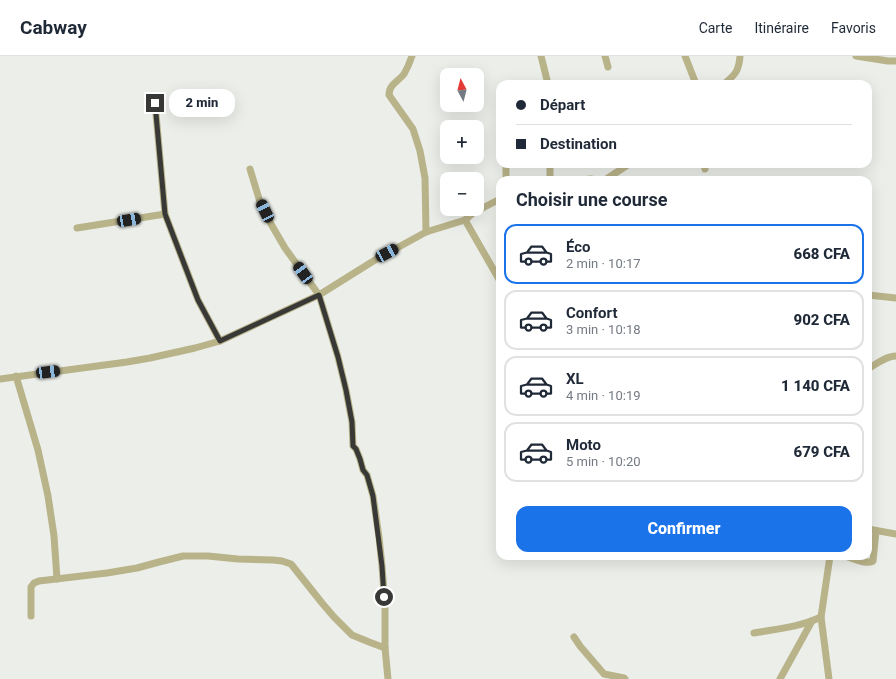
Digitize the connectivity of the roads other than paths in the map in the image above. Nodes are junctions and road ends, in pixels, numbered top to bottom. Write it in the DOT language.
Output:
graph roads {
  1 [pos="412,56"];
  2 [pos="541,56"];
  3 [pos="604,56"];
  4 [pos="685,56"];
  5 [pos="740,56"];
  6 [pos="856,56"];
  7 [pos="896,61"];
  8 [pos="608,67"];
  9 [pos="547,80"];
  10 [pos="694,80"];
  11 [pos="729,80"];
  12 [pos="155,103"];
  13 [pos="622,168"];
  14 [pos="250,169"];
  15 [pos="611,176"];
  16 [pos="496,201"];
  17 [pos="165,214"];
  18 [pos="465,220"];
  19 [pos="77,228"];
  20 [pos="426,232"];
  21 [pos="496,274"];
  22 [pos="319,295"];
  23 [pos="872,296"];
  24 [pos="896,298"];
  25 [pos="220,341"];
  26 [pos="896,356"];
  27 [pos="872,367"];
  28 [pos="16,376"];
  29 [pos="0,379"];
  30 [pos="872,530"];
  31 [pos="876,531"];
  32 [pos="896,534"];
  33 [pos="829,560"];
  34 [pos="859,560"];
  35 [pos="57,579"];
  36 [pos="31,616"];
  37 [pos="821,616"];
  38 [pos="812,621"];
  39 [pos="754,634"];
  40 [pos="574,637"];
  41 [pos="386,648"];
  42 [pos="388,679"];
  43 [pos="625,679"];
  44 [pos="780,679"];
  45 [pos="829,679"];
  1 -- 20 [label="street"];
  2 -- 9 [label="street"];
  3 -- 8 [label="street"];
  4 -- 10 [label="street"];
  5 -- 11 [label="street"];
  6 -- 7 [label="street"];
  12 -- 17 [label="street"];
  13 -- 15 [label="street"];
  14 -- 22 [label="street"];
  16 -- 18 [label="street"];
  17 -- 19 [label="street"];
  17 -- 25 [label="street"];
  18 -- 20 [label="street"];
  18 -- 21 [label="street"];
  20 -- 22 [label="street"];
  22 -- 25 [label="street"];
  22 -- 41 [label="street"];
  23 -- 24 [label="street"];
  25 -- 28 [label="street"];
  26 -- 27 [label="street"];
  28 -- 29 [label="street"];
  28 -- 35 [label="street"];
  30 -- 31 [label="street"];
  31 -- 32 [label="street"];
  31 -- 34 [label="street"];
  33 -- 37 [label="street"];
  35 -- 36 [label="street"];
  35 -- 41 [label="street"];
  37 -- 38 [label="street"];
  37 -- 45 [label="street"];
  38 -- 39 [label="street"];
  38 -- 44 [label="street"];
  40 -- 43 [label="street"];
  41 -- 42 [label="street"];
}
